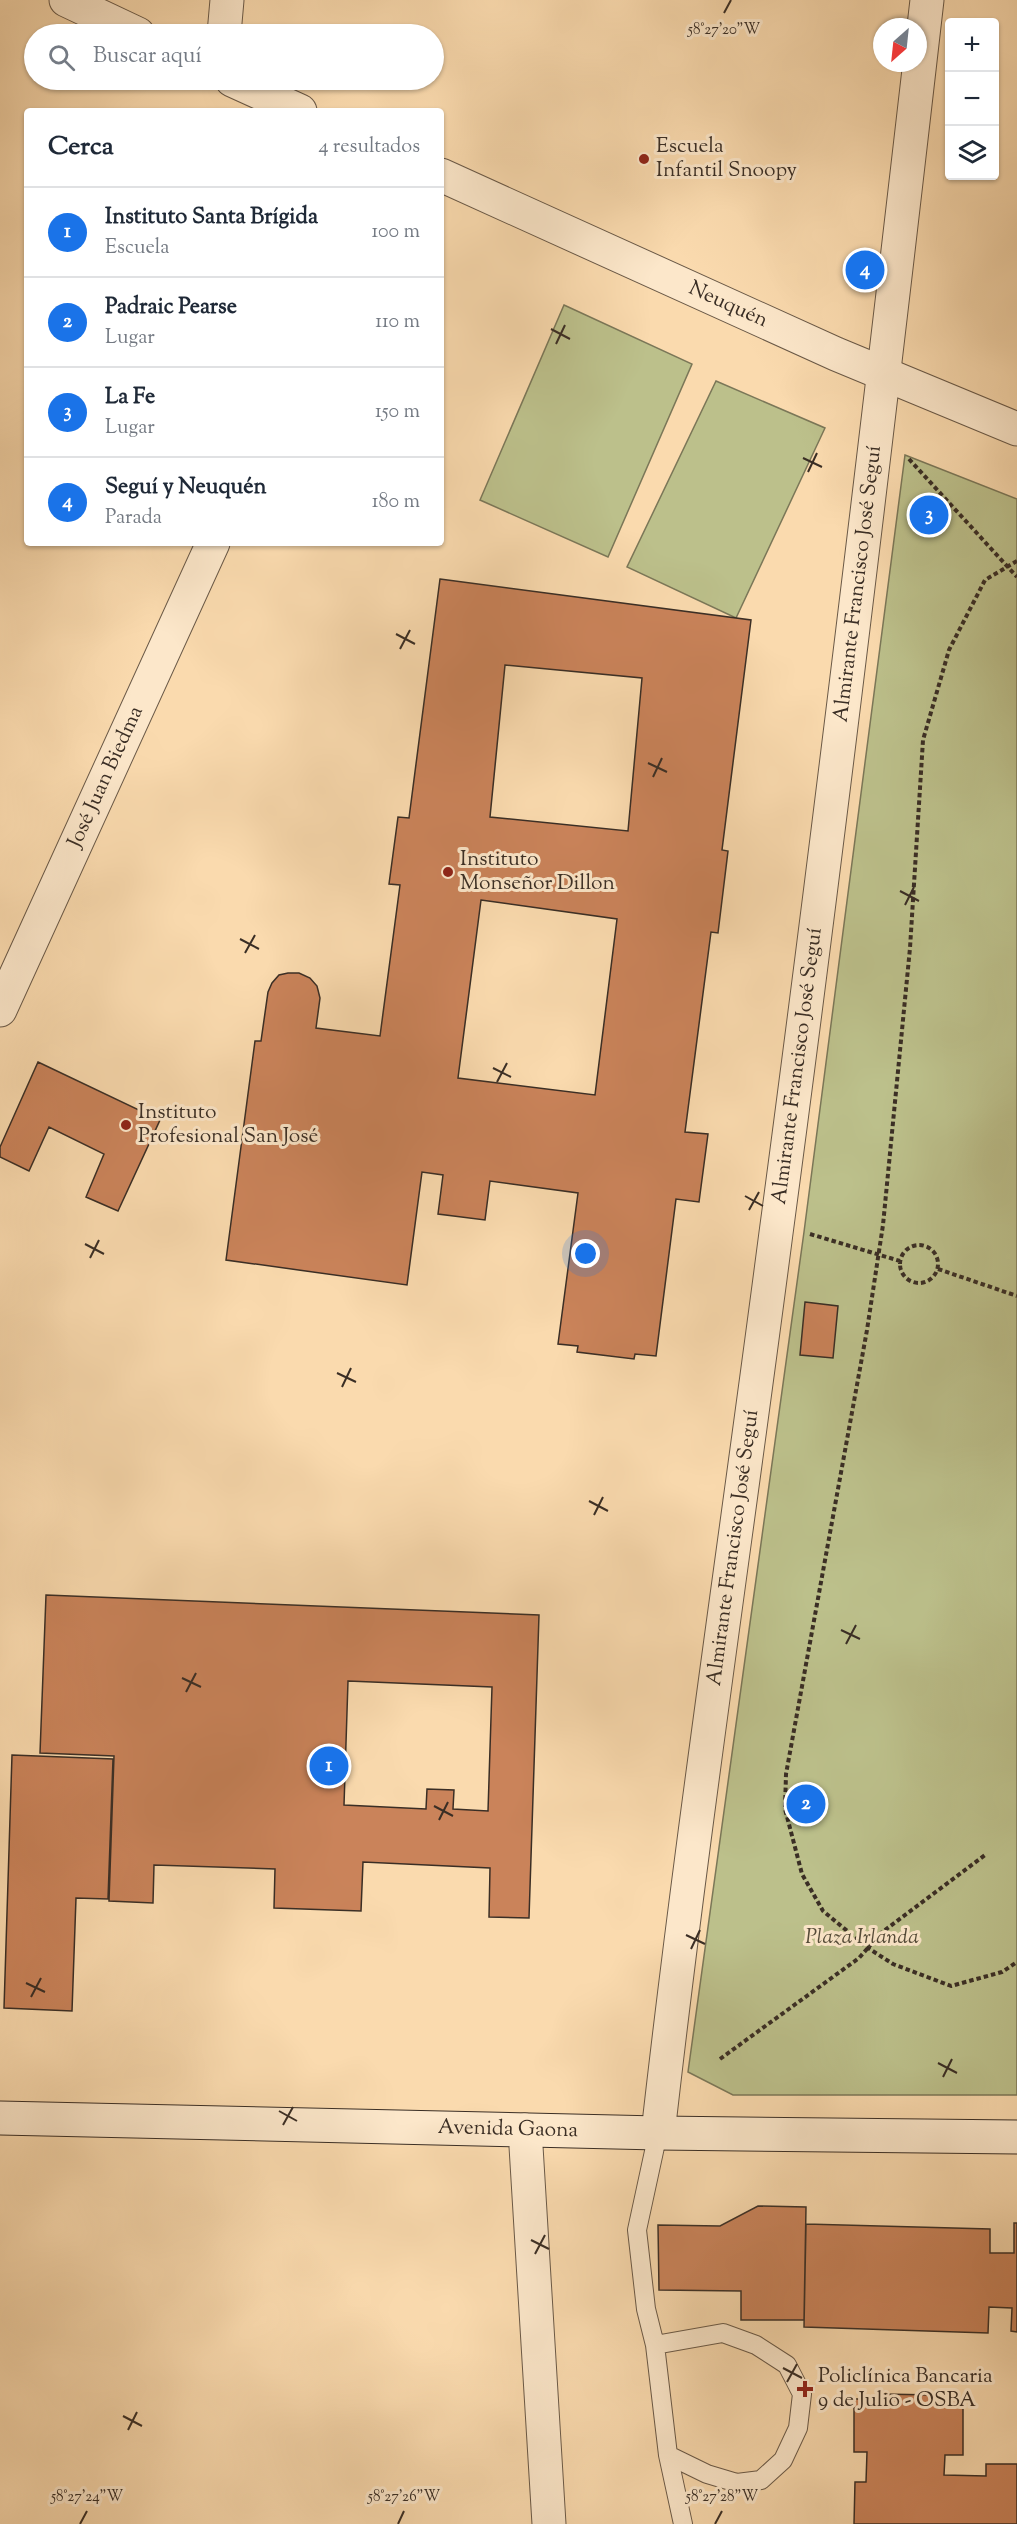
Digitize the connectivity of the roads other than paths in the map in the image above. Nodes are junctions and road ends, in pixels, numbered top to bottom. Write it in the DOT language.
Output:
graph roads {
  1 [pos="66,0"];
  2 [pos="227,0"];
  3 [pos="927,0"];
  4 [pos="117,24"];
  5 [pos="225,24"];
  6 [pos="254,90"];
  7 [pos="293,108"];
  8 [pos="444,176"];
  9 [pos="884,374"];
  10 [pos="1017,429"];
  11 [pos="212,546"];
  12 [pos="0,1010"];
  13 [pos="0,2118"];
  14 [pos="525,2130"];
  15 [pos="658,2133"];
  16 [pos="1017,2137"];
  17 [pos="656,2345"];
  18 [pos="668,2455"];
  19 [pos="549,2524"];
  20 [pos="683,2524"];
  1 -- 4 [label="street"];
  2 -- 5 [label="street"];
  3 -- 9 [label="street, Almirante Francisco José Seguí"];
  6 -- 7 [label="street"];
  8 -- 9 [label="street, Neuquén"];
  9 -- 10 [label="street, Neuquén"];
  9 -- 15 [label="street, Almirante Francisco José Seguí"];
  11 -- 12 [label="street, José Juan Biedma"];
  13 -- 14 [label="street, Avenida Gaona"];
  14 -- 15 [label="street, Avenida Gaona"];
  14 -- 19 [label="street"];
  15 -- 16 [label="street, Avenida Gaona"];
  15 -- 17 [label="lane"];
  17 -- 18 [label="lane"];
  17 -- 18 [label="lane"];
  18 -- 20 [label="lane"];
}
